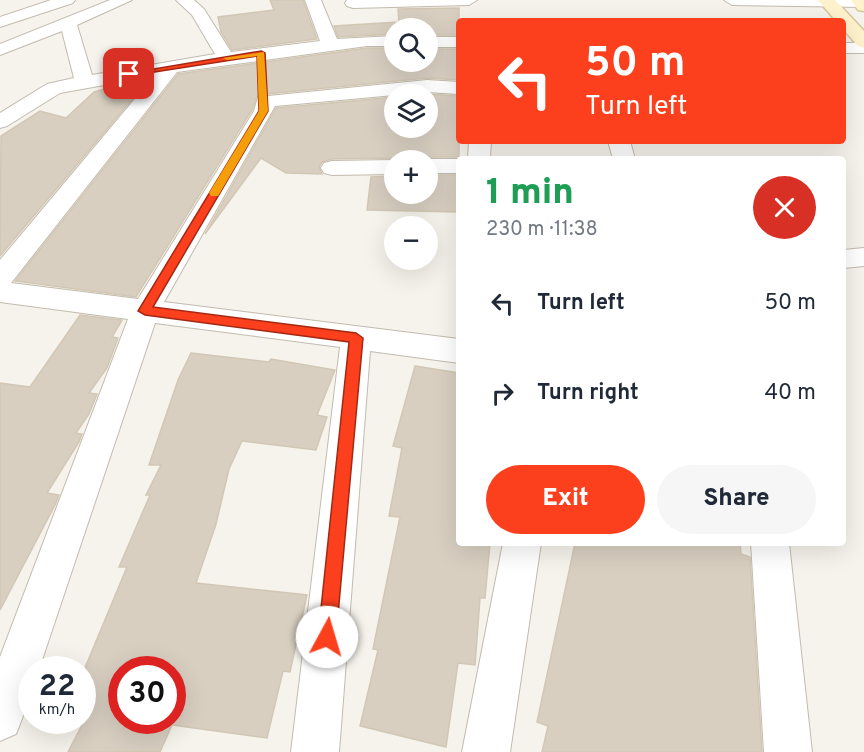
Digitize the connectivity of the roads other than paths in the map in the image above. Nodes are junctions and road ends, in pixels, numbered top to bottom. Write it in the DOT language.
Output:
graph roads {
  1 [pos="67,0"];
  2 [pos="124,0"];
  3 [pos="184,0"];
  4 [pos="314,0"];
  5 [pos="469,0"];
  6 [pos="732,0"];
  7 [pos="827,1"];
  8 [pos="351,2"];
  9 [pos="861,3"];
  10 [pos="0,22"];
  11 [pos="68,22"];
  12 [pos="856,24"];
  13 [pos="367,41"];
  14 [pos="384,41"];
  15 [pos="438,42"];
  16 [pos="456,42"];
  17 [pos="864,42"];
  18 [pos="330,45"];
  19 [pos="846,48"];
  20 [pos="864,48"];
  21 [pos="0,50"];
  22 [pos="261,53"];
  23 [pos="226,58"];
  24 [pos="172,66"];
  25 [pos="85,82"];
  26 [pos="456,88"];
  27 [pos="265,101"];
  28 [pos="0,122"];
  29 [pos="456,165"];
  30 [pos="438,166"];
  31 [pos="384,167"];
  32 [pos="333,168"];
  33 [pos="864,257"];
  34 [pos="846,259"];
  35 [pos="0,278"];
  36 [pos="0,292"];
  37 [pos="145,311"];
  38 [pos="356,338"];
  39 [pos="456,351"];
  40 [pos="521,546"];
  41 [pos="770,546"];
  42 [pos="0,718"];
  43 [pos="315,752"];
  44 [pos="486,752"];
  45 [pos="788,752"];
  1 -- 10 [label="street"];
  2 -- 11 [label="street"];
  3 -- 23 [label="street"];
  4 -- 18 [label="street"];
  5 -- 8 [label="street"];
  6 -- 7 [label="street"];
  7 -- 9 [label="street"];
  7 -- 12 [label="main road"];
  8 -- 13 [label="street"];
  11 -- 21 [label="street"];
  11 -- 25 [label="street"];
  12 -- 17 [label="main road"];
  13 -- 14 [label="street"];
  13 -- 18 [label="street"];
  15 -- 16 [label="street"];
  18 -- 22 [label="street"];
  19 -- 20 [label="street"];
  22 -- 23 [label="street"];
  22 -- 27 [label="street"];
  23 -- 24 [label="street"];
  24 -- 25 [label="street"];
  24 -- 35 [label="street"];
  25 -- 28 [label="street"];
  26 -- 27 [label="street"];
  27 -- 37 [label="street"];
  29 -- 30 [label="street"];
  31 -- 32 [label="street"];
  33 -- 34 [label="street"];
  36 -- 37 [label="street"];
  37 -- 38 [label="street"];
  37 -- 42 [label="street"];
  38 -- 39 [label="street"];
  38 -- 43 [label="street"];
  40 -- 44 [label="street"];
  41 -- 45 [label="street"];
}
